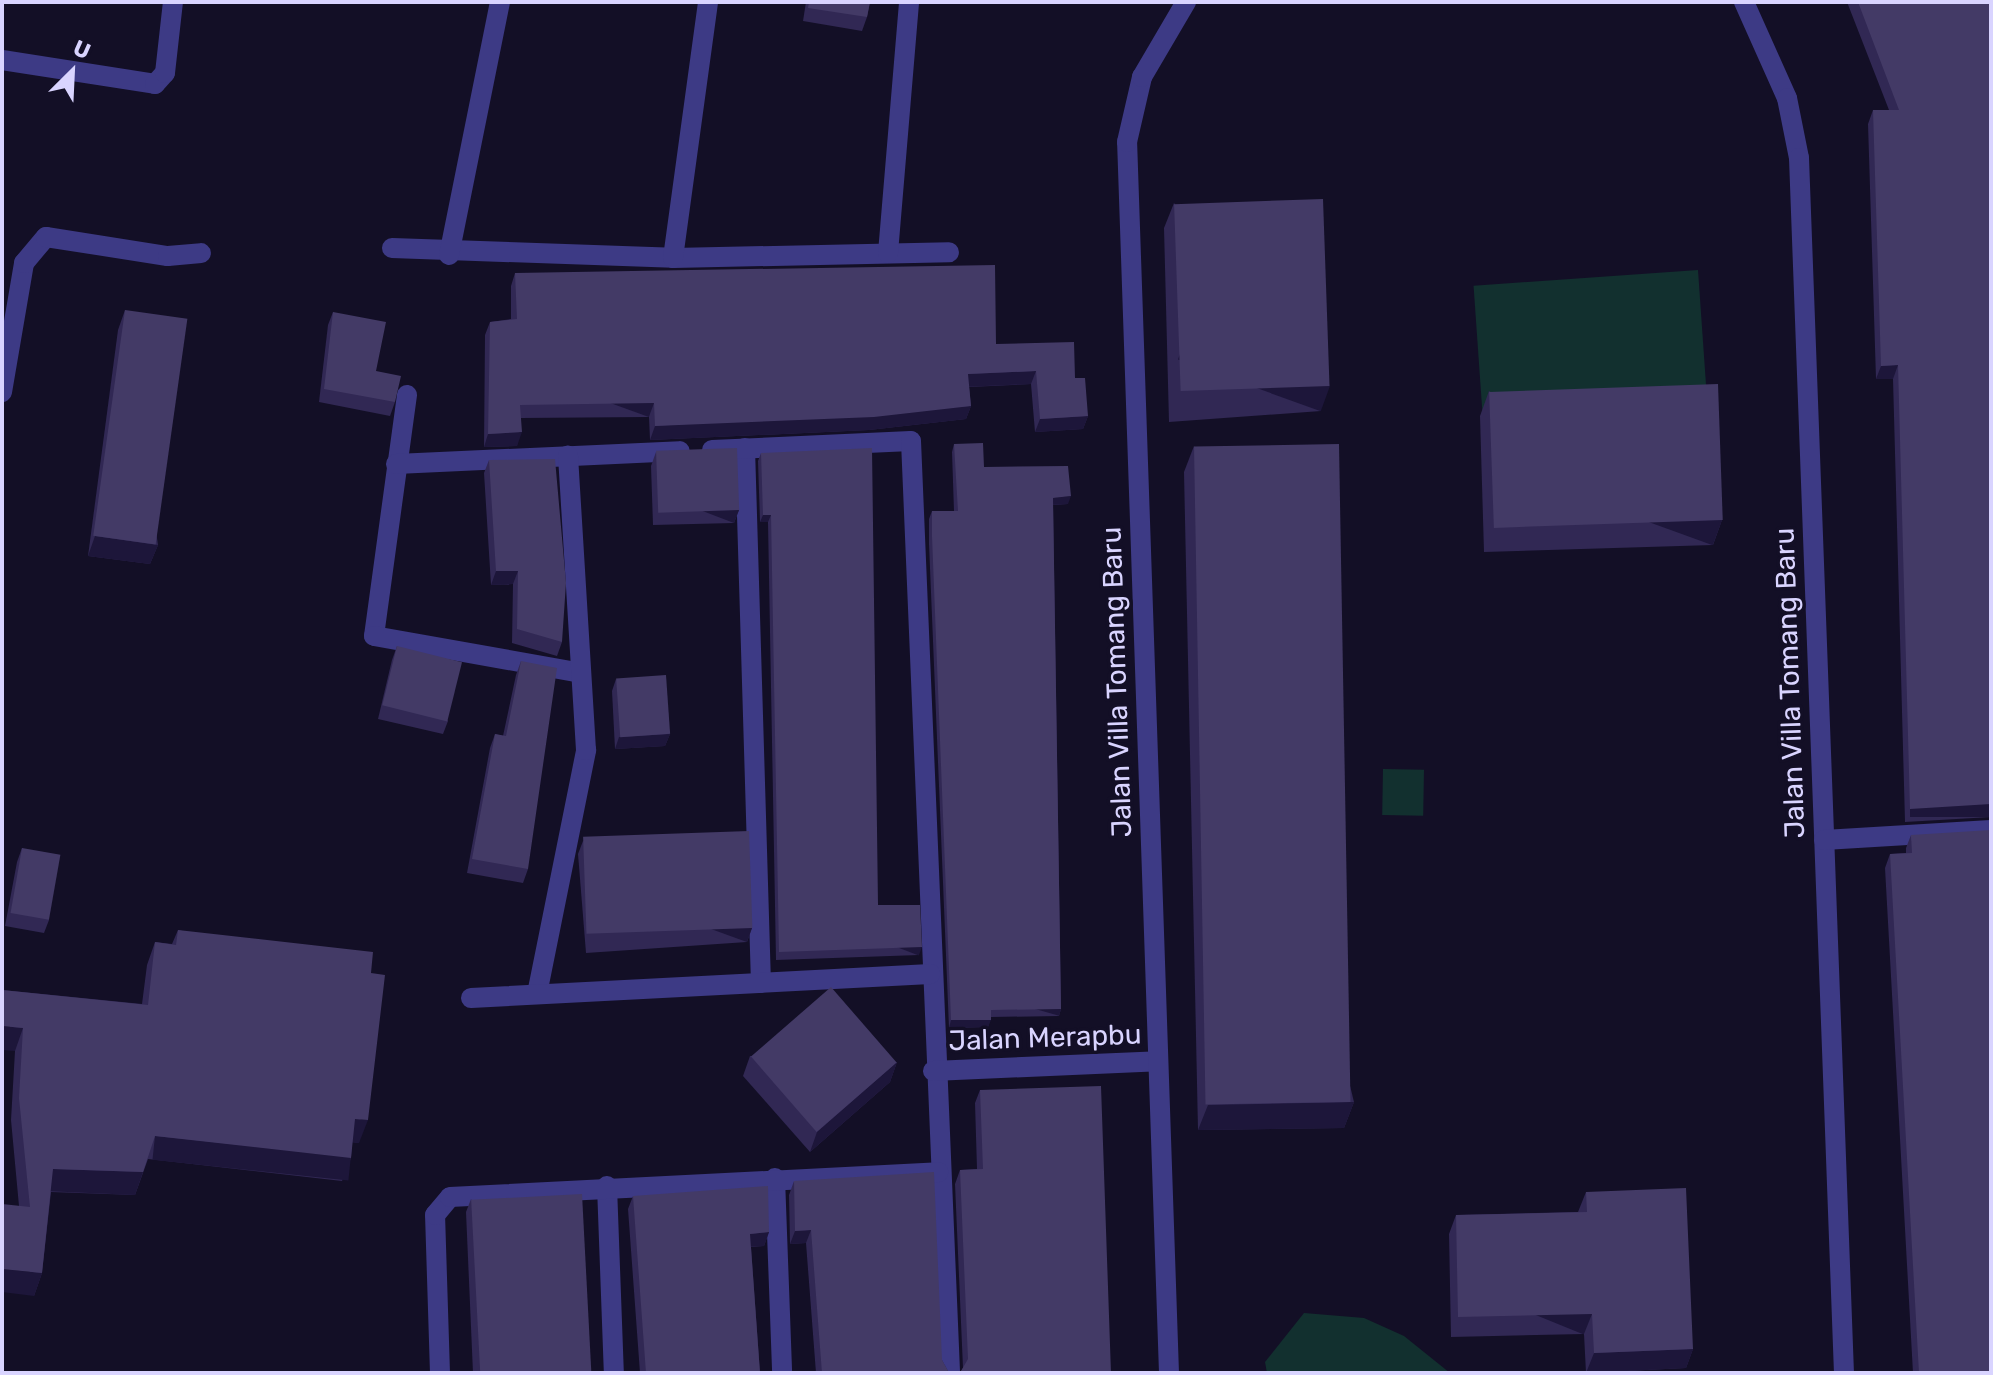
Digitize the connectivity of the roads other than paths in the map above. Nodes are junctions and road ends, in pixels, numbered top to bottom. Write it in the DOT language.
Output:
graph roads {
  1 [pos="173,2"];
  2 [pos="500,2"];
  3 [pos="708,2"];
  4 [pos="909,2"];
  5 [pos="1186,2"];
  6 [pos="1744,2"];
  7 [pos="2,60"];
  8 [pos="392,248"];
  9 [pos="949,252"];
  10 [pos="201,253"];
  11 [pos="888,253"];
  12 [pos="449,255"];
  13 [pos="673,258"];
  14 [pos="2,392"];
  15 [pos="407,395"];
  16 [pos="745,448"];
  17 [pos="568,456"];
  18 [pos="396,464"];
  19 [pos="581,673"];
  20 [pos="1991,830"];
  21 [pos="1824,840"];
  22 [pos="930,974"];
  23 [pos="761,983"];
  24 [pos="537,994"];
  25 [pos="471,998"];
  26 [pos="1158,1061"];
  27 [pos="933,1071"];
  28 [pos="938,1172"];
  29 [pos="775,1178"];
  30 [pos="607,1186"];
  31 [pos="440,1373"];
  32 [pos="614,1373"];
  33 [pos="782,1373"];
  34 [pos="950,1373"];
  35 [pos="1169,1373"];
  36 [pos="1844,1373"];
  1 -- 7 [label="street"];
  2 -- 12 [label="street"];
  3 -- 13 [label="street"];
  4 -- 11 [label="street"];
  5 -- 26 [label="street, Jalan Villa Tomang Baru"];
  6 -- 21 [label="street, Jalan Villa Tomang Baru"];
  8 -- 12 [label="street"];
  9 -- 11 [label="street"];
  10 -- 14 [label="street"];
  11 -- 13 [label="street"];
  12 -- 13 [label="street"];
  15 -- 18 [label="street"];
  16 -- 17 [label="street"];
  16 -- 22 [label="street"];
  16 -- 23 [label="street"];
  17 -- 18 [label="street"];
  17 -- 19 [label="street"];
  18 -- 19 [label="street"];
  19 -- 24 [label="street"];
  20 -- 21 [label="street"];
  21 -- 36 [label="street, Jalan Villa Tomang Baru"];
  22 -- 23 [label="street"];
  22 -- 27 [label="street"];
  23 -- 24 [label="street"];
  24 -- 25 [label="street"];
  26 -- 27 [label="street, Jalan Merapbu"];
  26 -- 35 [label="street, Jalan Villa Tomang Baru"];
  27 -- 28 [label="street"];
  28 -- 29 [label="street"];
  28 -- 34 [label="street"];
  29 -- 30 [label="street"];
  29 -- 33 [label="street"];
  30 -- 31 [label="street"];
  30 -- 32 [label="street"];
}
